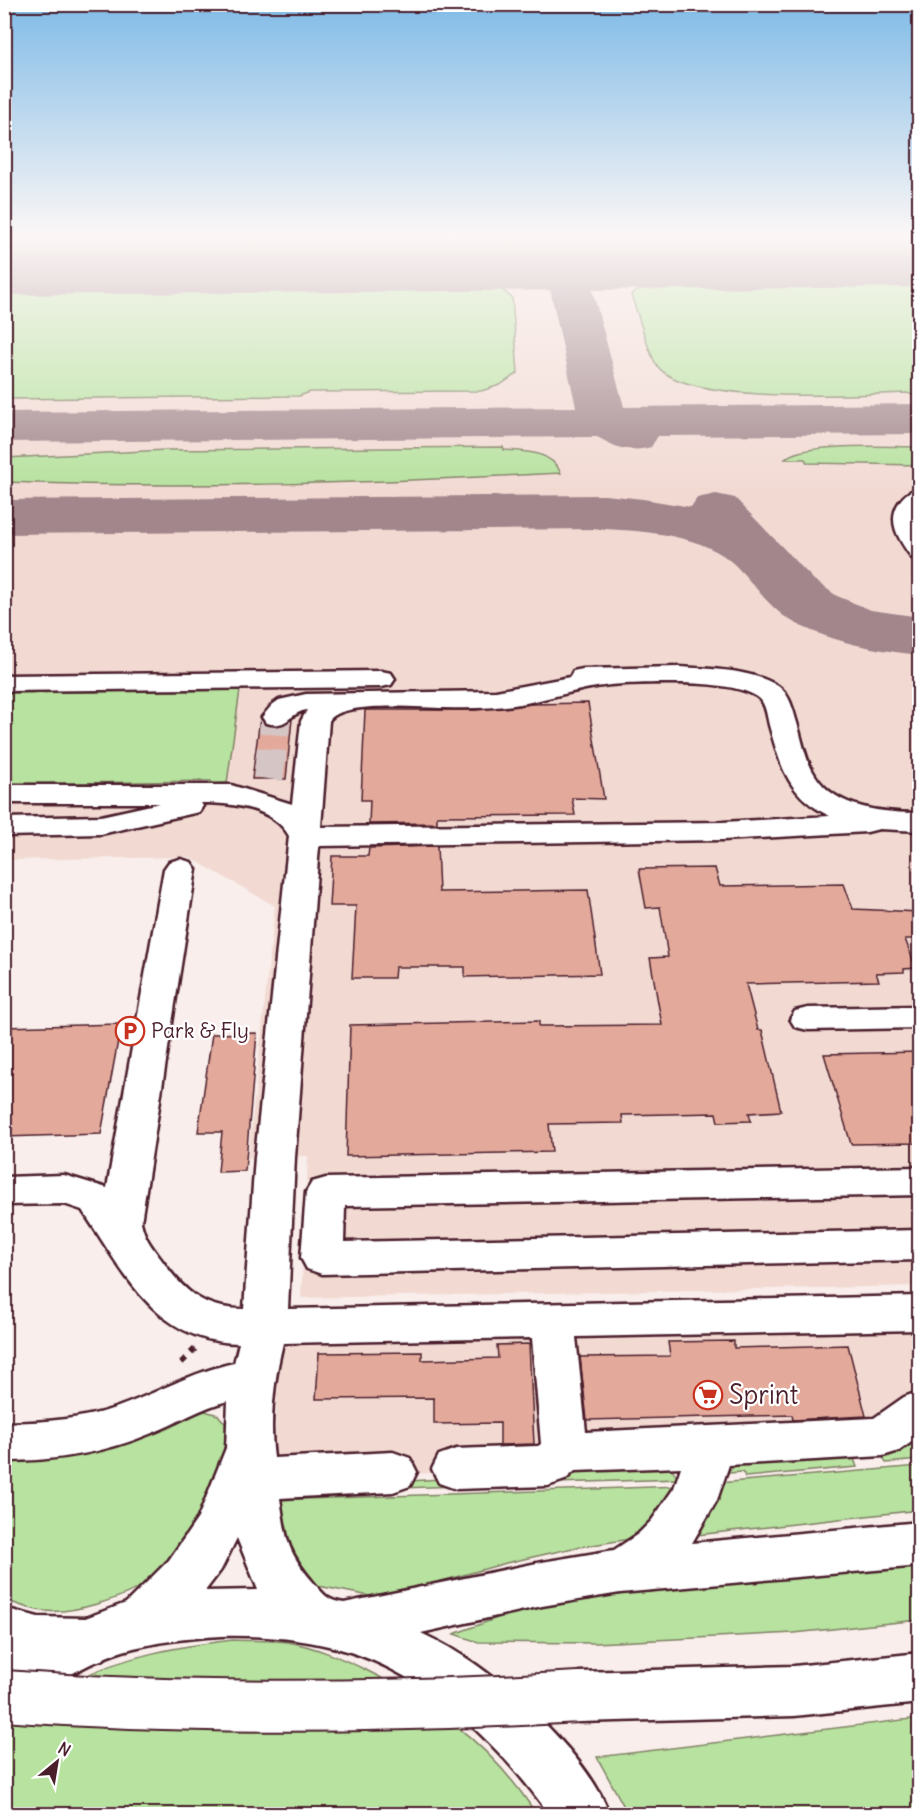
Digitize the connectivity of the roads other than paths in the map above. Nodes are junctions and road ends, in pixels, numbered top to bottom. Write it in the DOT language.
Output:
graph roads {
  1 [pos="920,494"];
  2 [pos="920,553"];
  3 [pos="604,677"];
  4 [pos="4,683"];
  5 [pos="352,701"];
  6 [pos="276,717"];
  7 [pos="4,794"];
  8 [pos="231,794"];
  9 [pos="278,797"];
  10 [pos="4,812"];
  11 [pos="910,822"];
  12 [pos="4,827"];
  13 [pos="305,837"];
  14 [pos="180,870"];
  15 [pos="920,1017"];
  16 [pos="808,1019"];
  17 [pos="920,1181"];
  18 [pos="4,1191"];
  19 [pos="124,1239"];
  20 [pos="920,1245"];
  21 [pos="920,1313"];
  22 [pos="552,1320"];
  23 [pos="265,1326"];
  24 [pos="252,1379"];
  25 [pos="920,1410"];
  26 [pos="4,1442"];
  27 [pos="707,1447"];
  28 [pos="565,1452"];
  29 [pos="251,1462"];
  30 [pos="456,1469"];
  31 [pos="393,1472"];
  32 [pos="920,1544"];
  33 [pos="620,1571"];
  34 [pos="330,1623"];
  35 [pos="140,1624"];
  36 [pos="4,1631"];
  37 [pos="86,1642"];
  38 [pos="920,1678"];
  39 [pos="4,1684"];
  40 [pos="4,1696"];
  41 [pos="581,1815"];
  1 -- 2 [label="main road"];
  3 -- 4 [label="main road"];
  3 -- 5 [label="main road"];
  3 -- 11 [label="main road"];
  5 -- 6 [label="main road"];
  5 -- 9 [label="main road"];
  7 -- 8 [label="main road"];
  8 -- 9 [label="main road"];
  8 -- 10 [label="main road"];
  9 -- 12 [label="main road"];
  9 -- 13 [label="main road"];
  11 -- 13 [label="main road"];
  13 -- 23 [label="main road"];
  14 -- 19 [label="main road"];
  15 -- 16 [label="main road"];
  17 -- 20 [label="main road"];
  18 -- 19 [label="main road"];
  19 -- 23 [label="main road"];
  21 -- 22 [label="main road"];
  22 -- 23 [label="main road"];
  22 -- 28 [label="main road"];
  23 -- 24 [label="main road"];
  24 -- 26 [label="main road"];
  24 -- 29 [label="main road"];
  25 -- 27 [label="main road"];
  27 -- 28 [label="main road"];
  27 -- 33 [label="main road"];
  28 -- 30 [label="main road"];
  29 -- 31 [label="main road"];
  29 -- 34 [label="main road"];
  29 -- 35 [label="main road"];
  32 -- 33 [label="main road"];
  33 -- 34 [label="main road"];
  34 -- 35 [label="main road"];
  34 -- 41 [label="main road"];
  35 -- 37 [label="main road"];
  36 -- 37 [label="main road"];
  37 -- 39 [label="main road"];
  38 -- 40 [label="main road, bridge"];
}
